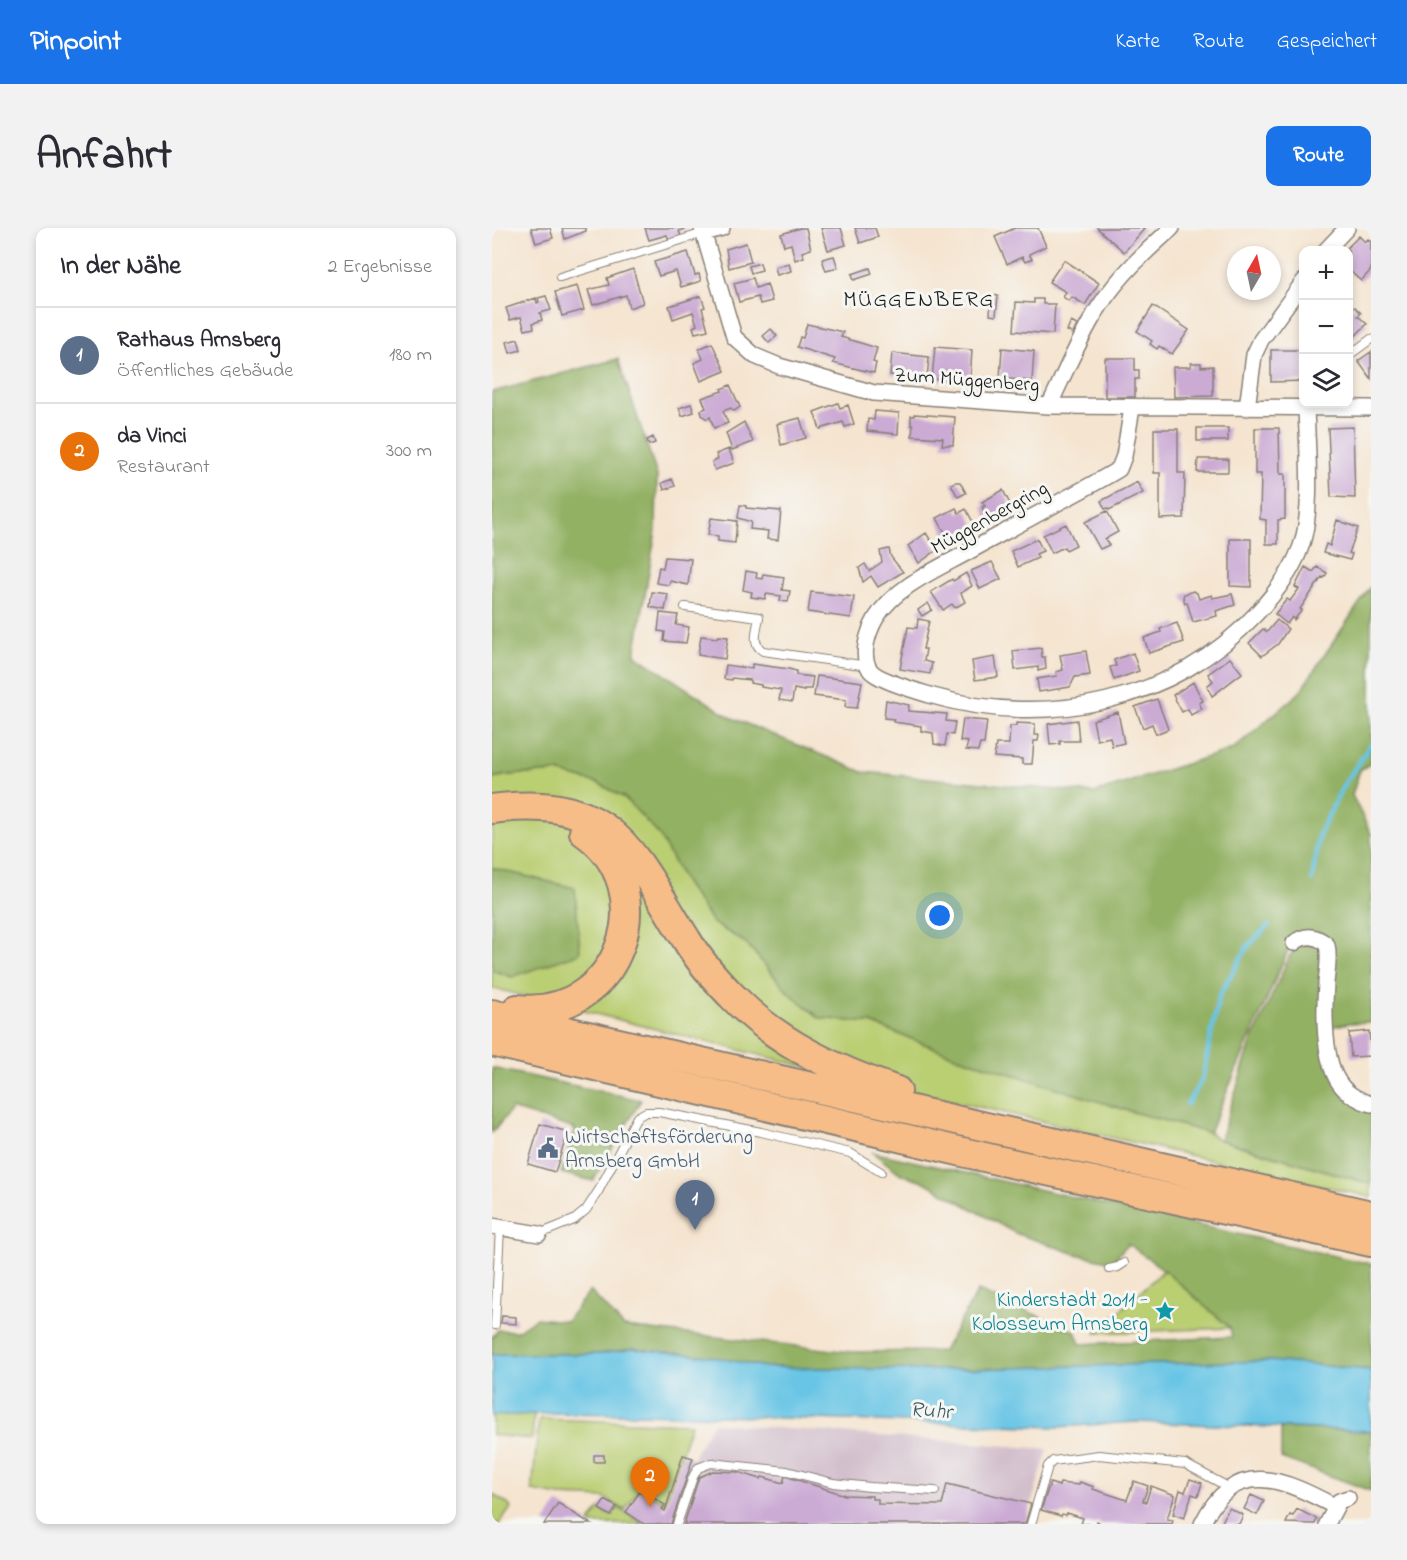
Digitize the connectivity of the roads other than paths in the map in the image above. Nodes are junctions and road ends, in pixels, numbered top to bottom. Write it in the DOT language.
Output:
graph roads {
  1 [pos="722,228"];
  2 [pos="1172,228"];
  3 [pos="1347,228"];
  4 [pos="703,231"];
  5 [pos="1330,246"];
  6 [pos="560,277"];
  7 [pos="1299,288"];
  8 [pos="1371,339"];
  9 [pos="1351,354"];
  10 [pos="1049,406"];
  11 [pos="1299,407"];
  12 [pos="1353,407"];
  13 [pos="1132,408"];
  14 [pos="1247,408"];
  15 [pos="1306,408"];
  16 [pos="1371,408"];
  17 [pos="685,607"];
  18 [pos="868,666"];
  19 [pos="492,809"];
  20 [pos="492,821"];
  21 [pos="1294,943"];
  22 [pos="492,1006"];
  23 [pos="492,1014"];
  24 [pos="492,1042"];
  25 [pos="1371,1104"];
  26 [pos="1029,1136"];
  27 [pos="880,1172"];
  28 [pos="1371,1215"];
  29 [pos="496,1227"];
  30 [pos="539,1233"];
  31 [pos="1371,1242"];
  32 [pos="1124,1263"];
  33 [pos="1109,1269"];
  34 [pos="495,1324"];
  35 [pos="1230,1488"];
  36 [pos="935,1491"];
  37 [pos="677,1524"];
  38 [pos="1031,1524"];
  39 [pos="1202,1524"];
  40 [pos="1328,1524"];
  1 -- 4 [label="street"];
  2 -- 10 [label="street"];
  3 -- 5 [label="street"];
  4 -- 6 [label="lane"];
  4 -- 10 [label="street, Zum Müggenberg"];
  7 -- 14 [label="street"];
  8 -- 9 [label="lane"];
  10 -- 13 [label="street, Zum Müggenberg"];
  11 -- 14 [label="street, Zum Müggenberg"];
  12 -- 16 [label="street, Zum Müggenberg"];
  13 -- 14 [label="street, Zum Müggenberg"];
  13 -- 18 [label="street, Müggenbergring"];
  15 -- 18 [label="street"];
  17 -- 18 [label="lane"];
  19 -- 26 [label="highway"];
  20 -- 22 [label="highway"];
  21 -- 25 [label="street"];
  23 -- 26 [label="highway"];
  24 -- 31 [label="highway"];
  26 -- 28 [label="highway"];
  27 -- 30 [label="lane"];
  29 -- 30 [label="street"];
  29 -- 34 [label="lane"];
  32 -- 33 [label="lane"];
  35 -- 38 [label="lane"];
  35 -- 39 [label="street"];
  35 -- 40 [label="street"];
  36 -- 37 [label="lane"];
}
